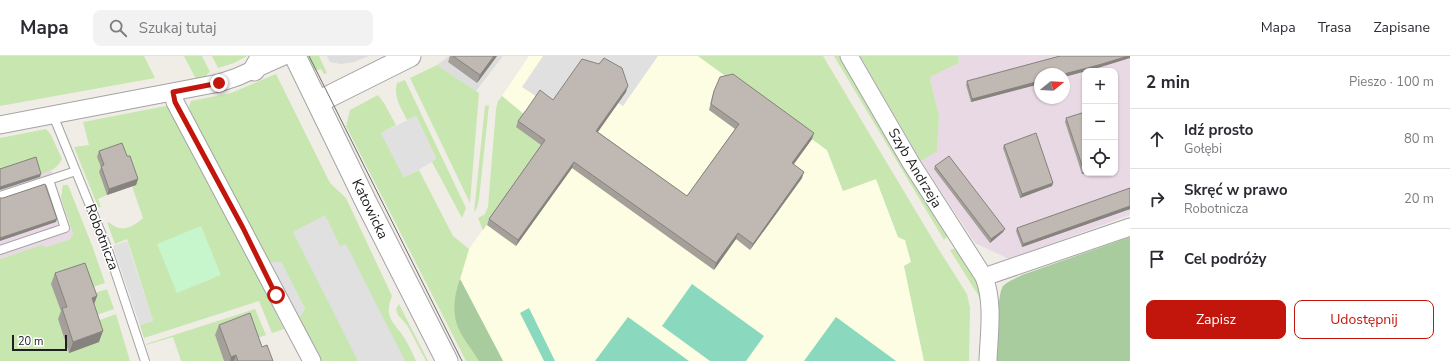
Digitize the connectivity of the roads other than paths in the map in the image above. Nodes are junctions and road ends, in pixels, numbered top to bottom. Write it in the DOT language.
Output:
graph roads {
  1 [pos="284,56"];
  2 [pos="295,56"];
  3 [pos="410,56"];
  4 [pos="849,56"];
  5 [pos="258,63"];
  6 [pos="173,92"];
  7 [pos="318,102"];
  8 [pos="53,115"];
  9 [pos="0,125"];
  10 [pos="76,171"];
  11 [pos="50,180"];
  12 [pos="0,196"];
  13 [pos="1130,227"];
  14 [pos="0,250"];
  15 [pos="984,277"];
  16 [pos="144,361"];
  17 [pos="312,361"];
  18 [pos="447,361"];
  19 [pos="988,361"];
  1 -- 5 [label="street"];
  2 -- 7 [label="street, Katowicka"];
  3 -- 7 [label="street"];
  4 -- 15 [label="street, Szyb Andrzeja"];
  5 -- 6 [label="street"];
  6 -- 8 [label="street"];
  6 -- 17 [label="street"];
  7 -- 18 [label="street, Katowicka"];
  8 -- 9 [label="street"];
  8 -- 10 [label="lane, Robotnicza"];
  10 -- 11 [label="lane"];
  10 -- 16 [label="lane, Robotnicza"];
  11 -- 12 [label="lane"];
  11 -- 14 [label="lane"];
  13 -- 15 [label="street"];
  15 -- 19 [label="street, Szyb Andrzeja"];
}
